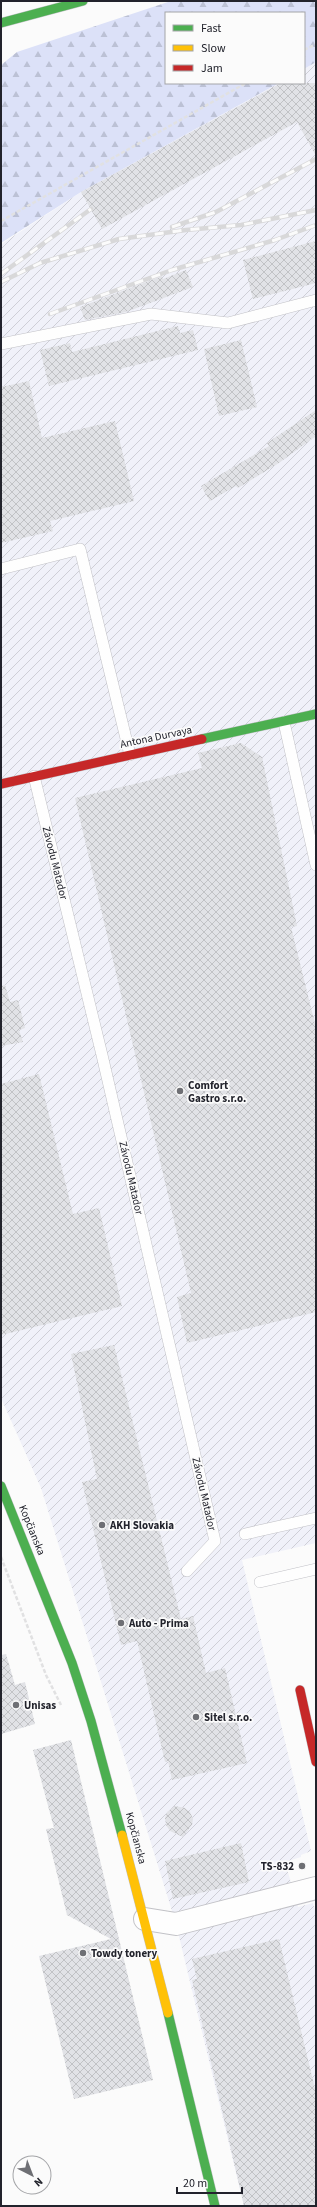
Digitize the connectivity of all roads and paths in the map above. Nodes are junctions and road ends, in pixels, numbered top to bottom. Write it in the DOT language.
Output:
graph roads {
  1 [pos="83,1"];
  2 [pos="26,16"];
  3 [pos="1,23"];
  4 [pos="1,32"];
  5 [pos="316,44"];
  6 [pos="305,50"];
  7 [pos="244,84"];
  8 [pos="1,221"];
  9 [pos="316,300"];
  10 [pos="1,344"];
  11 [pos="1,569"];
  12 [pos="316,714"];
  13 [pos="284,722"];
  14 [pos="130,755"];
  15 [pos="34,776"];
  16 [pos="1,784"];
  17 [pos="316,865"];
  18 [pos="2,1492"];
  19 [pos="316,1518"];
  20 [pos="245,1534"];
  21 [pos="1,1557"];
  22 [pos="316,1569"];
  23 [pos="187,1571"];
  24 [pos="260,1582"];
  25 [pos="300,1690"];
  26 [pos="62,1708"];
  27 [pos="316,1762"];
  28 [pos="316,1888"];
  29 [pos="145,1919"];
  30 [pos="215,2206"];
  1 -- 2 [label="street"];
  2 -- 3 [label="street"];
  2 -- 4 [label="street"];
  5 -- 6 [label="path"];
  7 -- 8 [label="path"];
  9 -- 10 [label="lane"];
  11 -- 14 [label="lane"];
  12 -- 13 [label="street, Antona Durvaya"];
  13 -- 14 [label="street, Antona Durvaya"];
  13 -- 17 [label="lane"];
  14 -- 15 [label="street, Antona Durvaya"];
  15 -- 16 [label="street, Antona Durvaya"];
  15 -- 23 [label="lane, Závodu Matador"];
  18 -- 29 [label="street, Kopčianska"];
  19 -- 20 [label="lane"];
  21 -- 26 [label="path"];
  22 -- 24 [label="lane"];
  25 -- 27 [label="street"];
  28 -- 29 [label="street"];
  29 -- 30 [label="street, Kopčianska"];
}
